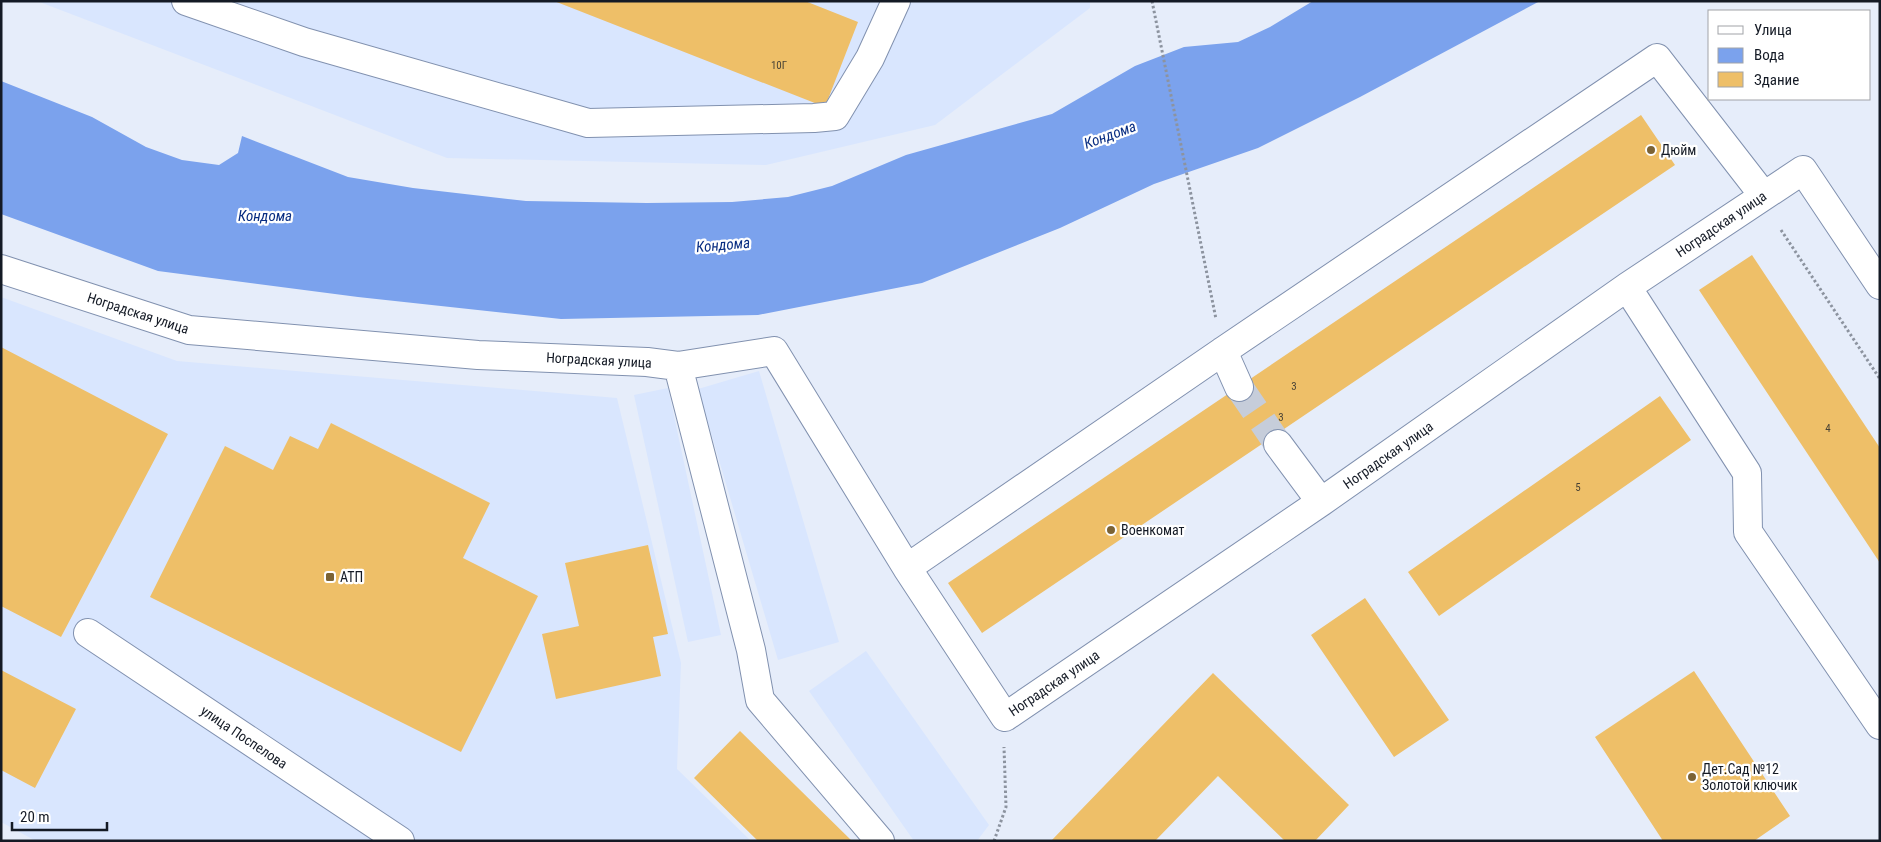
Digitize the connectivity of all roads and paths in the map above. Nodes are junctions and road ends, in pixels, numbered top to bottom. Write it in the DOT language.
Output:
graph roads {
  1 [pos="186,1"];
  2 [pos="896,1"];
  3 [pos="1152,1"];
  4 [pos="1764,196"];
  5 [pos="1781,230"];
  6 [pos="1,269"];
  7 [pos="1880,285"];
  8 [pos="1627,287"];
  9 [pos="1223,351"];
  10 [pos="678,366"];
  11 [pos="1880,379"];
  12 [pos="1239,387"];
  13 [pos="1278,444"];
  14 [pos="1321,502"];
  15 [pos="907,568"];
  16 [pos="88,633"];
  17 [pos="1004,716"];
  18 [pos="1880,725"];
  19 [pos="400,841"];
  20 [pos="880,841"];
  21 [pos="994,841"];
  1 -- 2 [label="street"];
  3 -- 9 [label="path"];
  4 -- 7 [label="street, Ноградская улица"];
  4 -- 8 [label="street, Ноградская улица"];
  4 -- 9 [label="street"];
  5 -- 11 [label="path"];
  6 -- 10 [label="street, Ноградская улица"];
  8 -- 14 [label="street, Ноградская улица"];
  8 -- 18 [label="street"];
  9 -- 12 [label="street"];
  9 -- 15 [label="street"];
  10 -- 15 [label="street, Ноградская улица"];
  10 -- 20 [label="street"];
  13 -- 14 [label="street"];
  14 -- 17 [label="street, Ноградская улица"];
  15 -- 17 [label="street, Ноградская улица"];
  16 -- 19 [label="street, улица Поспелова"];
  17 -- 21 [label="path"];
}
